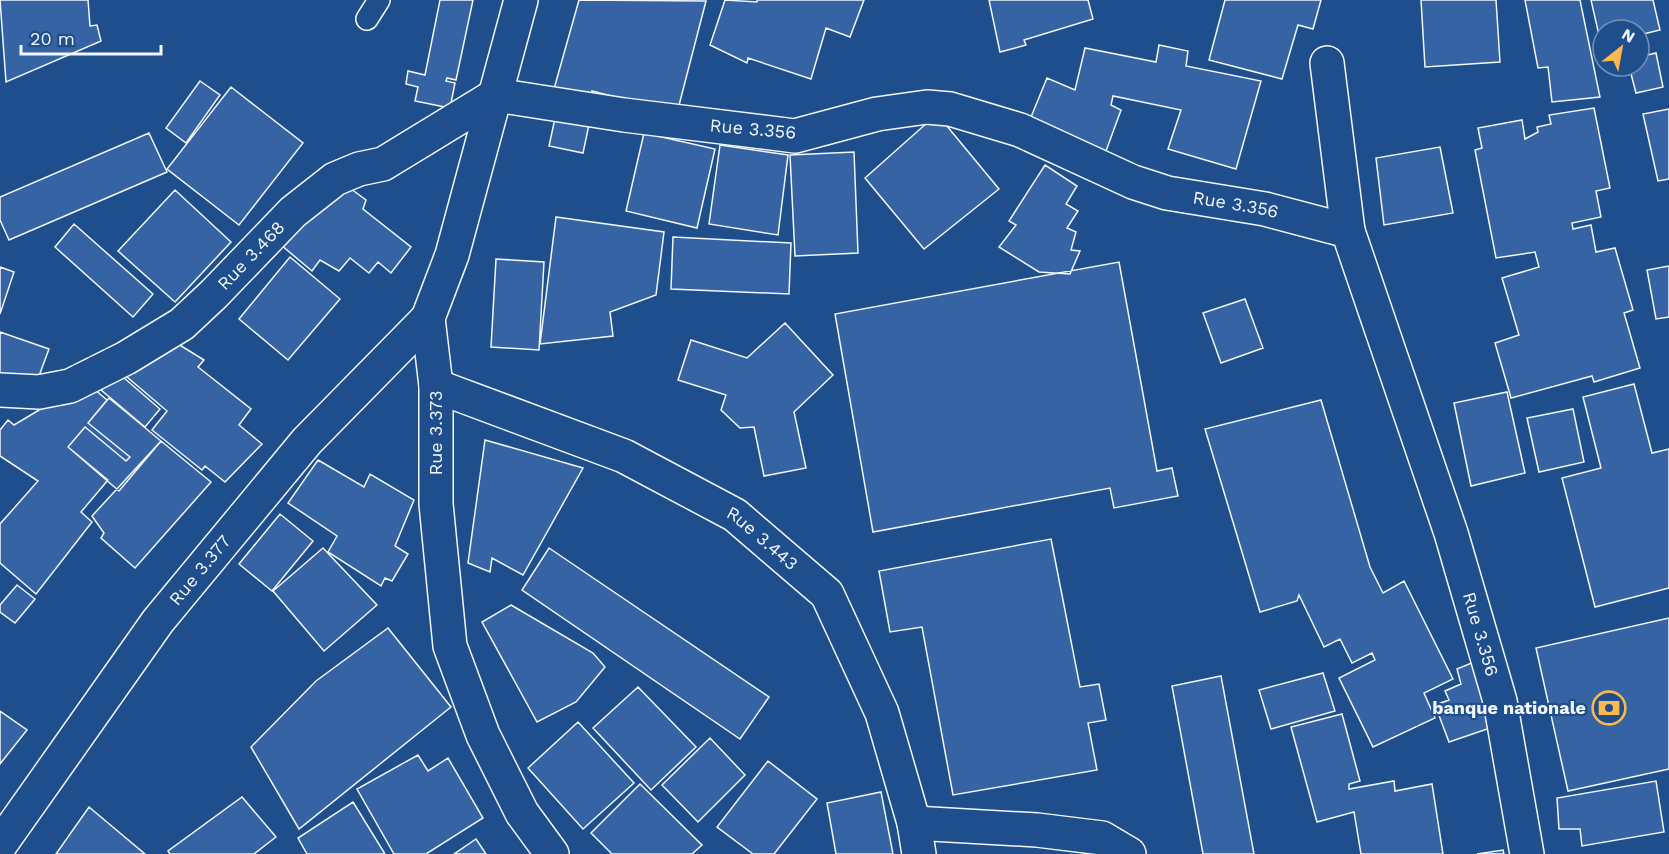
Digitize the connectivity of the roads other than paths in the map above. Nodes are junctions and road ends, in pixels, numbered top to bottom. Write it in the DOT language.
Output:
graph roads {
  1 [pos="379,0"];
  2 [pos="522,0"];
  3 [pos="367,19"];
  4 [pos="1327,63"];
  5 [pos="495,95"];
  6 [pos="1348,231"];
  7 [pos="428,318"];
  8 [pos="436,386"];
  9 [pos="0,390"];
  10 [pos="916,838"];
  11 [pos="0,844"];
  12 [pos="552,854"];
  13 [pos="1129,854"];
  14 [pos="1527,854"];
  1 -- 3 [label="lane"];
  2 -- 5 [label="street, Rue 3.373"];
  4 -- 6 [label="street"];
  5 -- 6 [label="street, Rue 3.356"];
  5 -- 7 [label="street, Rue 3.373"];
  5 -- 9 [label="street, Rue 3.468"];
  6 -- 14 [label="street, Rue 3.356"];
  7 -- 8 [label="street, Rue 3.373"];
  7 -- 11 [label="street, Rue 3.377"];
  8 -- 10 [label="street, Rue 3.443"];
  8 -- 12 [label="street, Rue 3.373"];
  10 -- 13 [label="street"];
}
